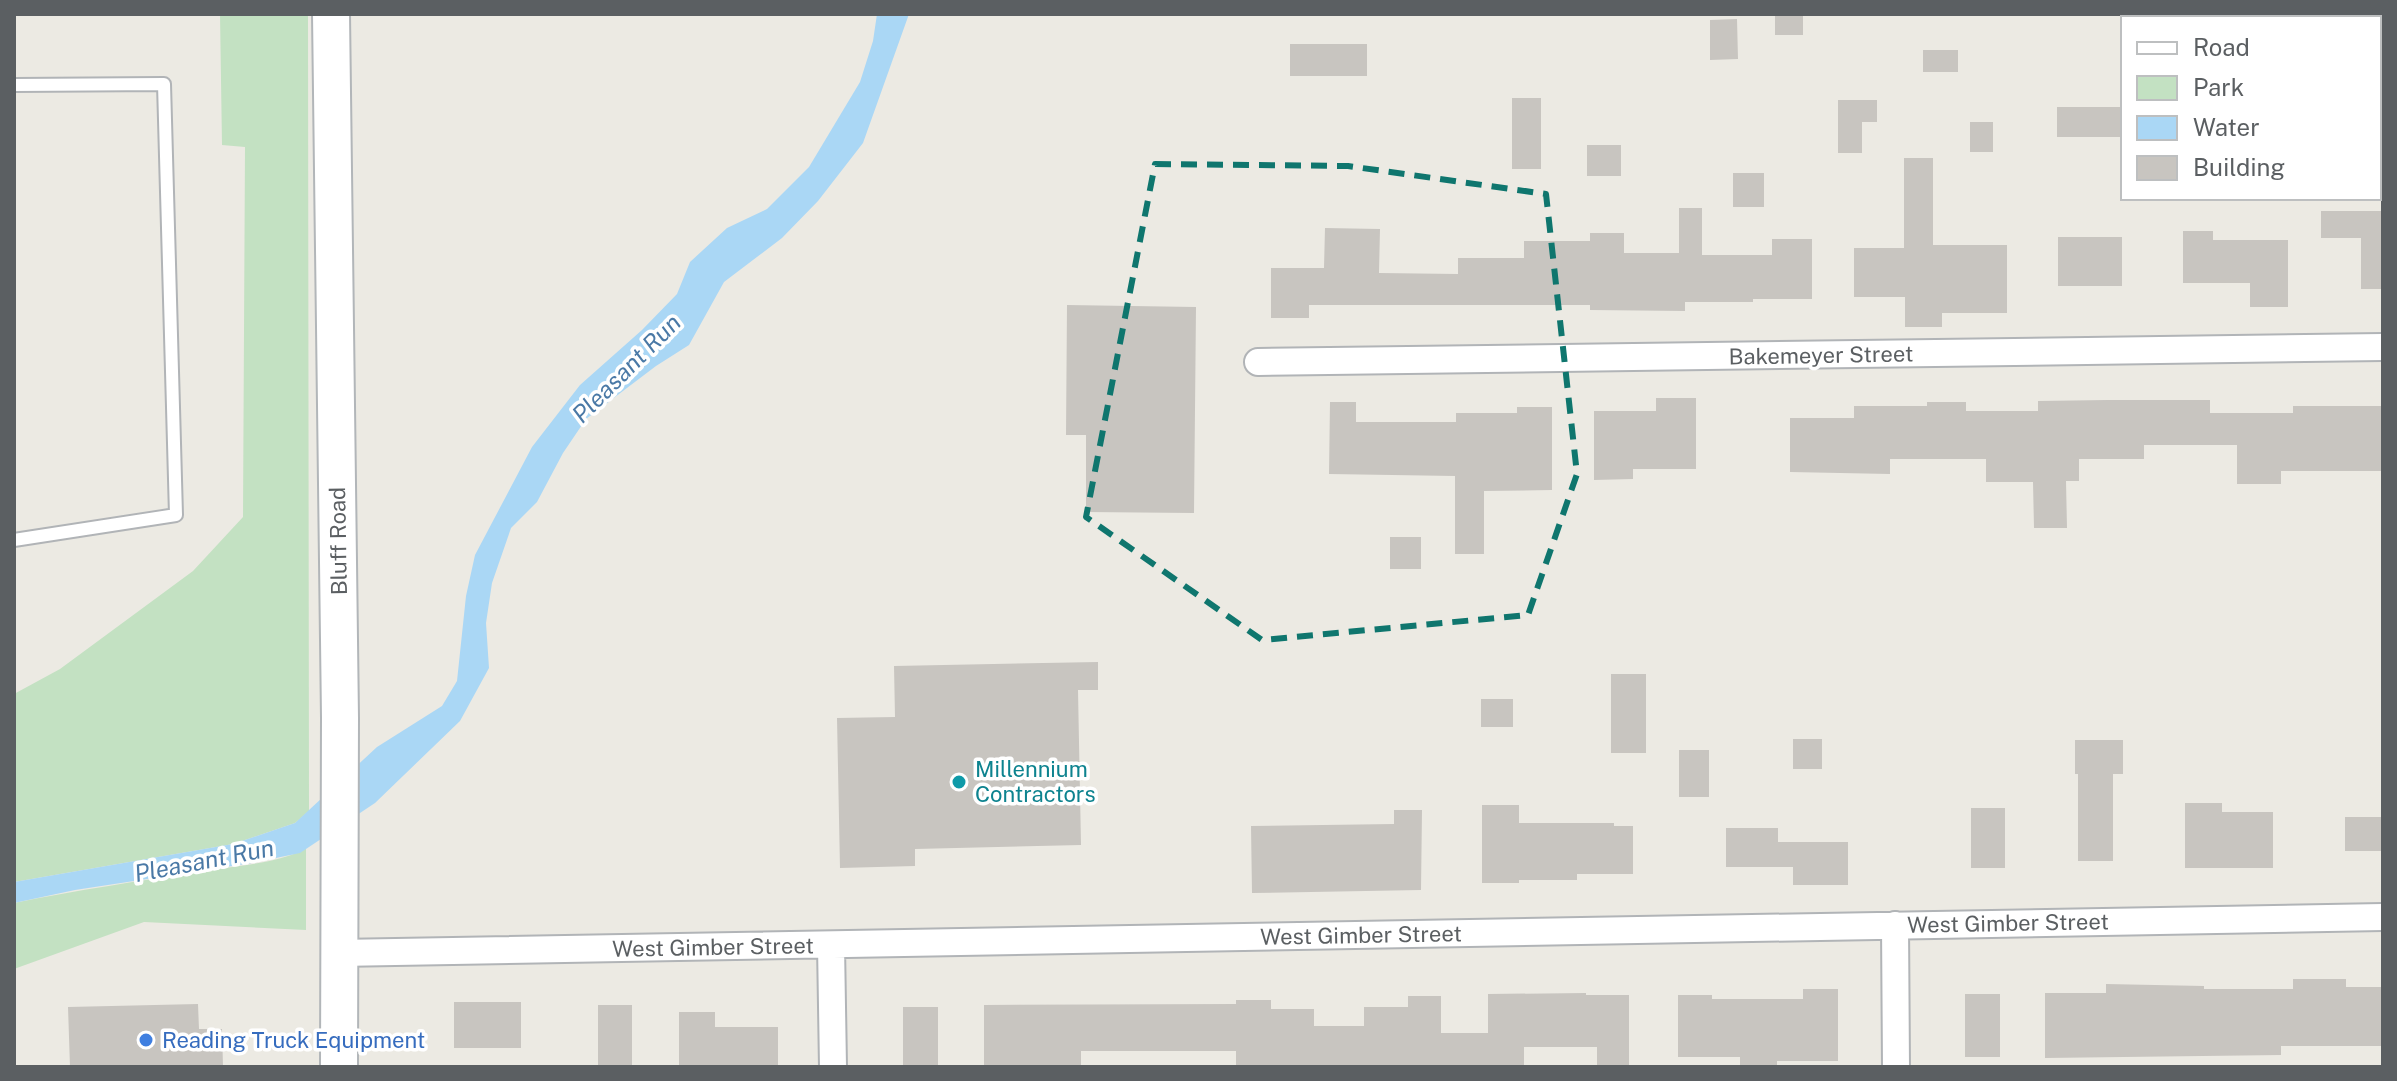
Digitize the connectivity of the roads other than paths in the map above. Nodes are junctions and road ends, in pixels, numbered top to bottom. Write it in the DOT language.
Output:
graph roads {
  1 [pos="331,14"];
  2 [pos="14,85"];
  3 [pos="2383,347"];
  4 [pos="1258,362"];
  5 [pos="14,540"];
  6 [pos="2383,917"];
  7 [pos="1895,925"];
  8 [pos="831,945"];
  9 [pos="338,953"];
  10 [pos="339,1067"];
  11 [pos="833,1067"];
  12 [pos="1896,1067"];
  1 -- 9 [label="main road, Bluff Road"];
  2 -- 5 [label="lane"];
  3 -- 4 [label="street, Bakemeyer Street"];
  6 -- 7 [label="street, West Gimber Street"];
  7 -- 8 [label="street, West Gimber Street"];
  7 -- 12 [label="street"];
  8 -- 9 [label="street, West Gimber Street"];
  8 -- 11 [label="street"];
  9 -- 10 [label="main road, Bluff Road"];
}
